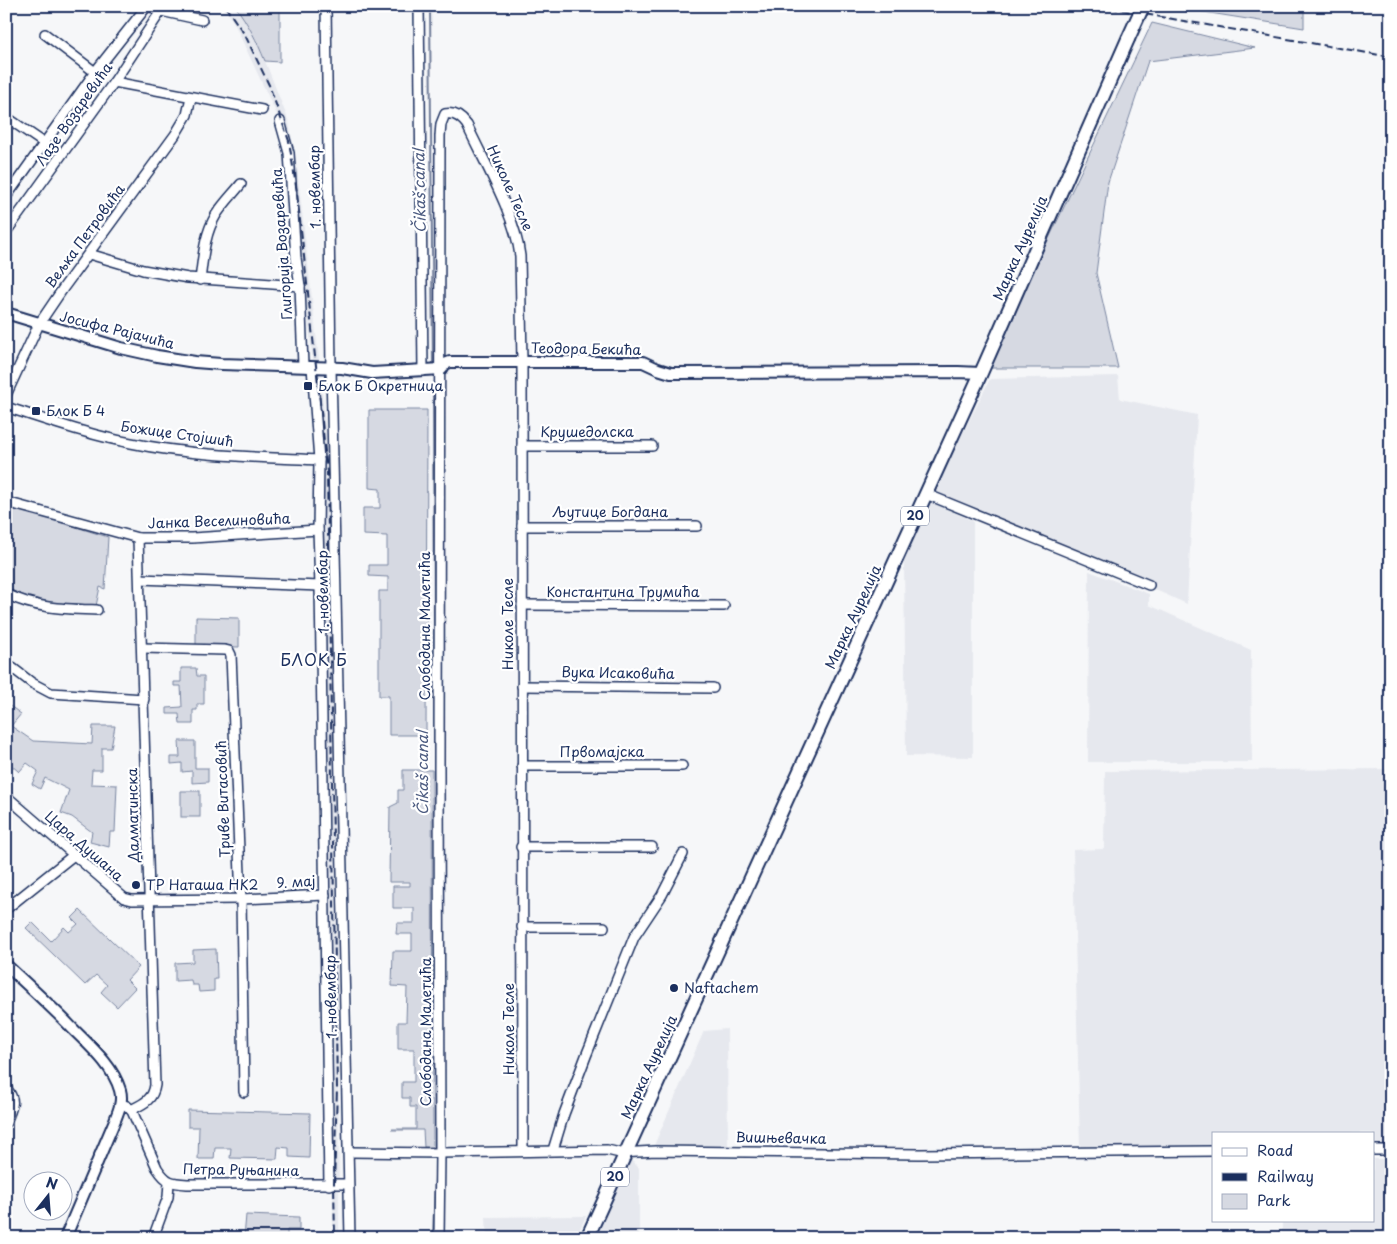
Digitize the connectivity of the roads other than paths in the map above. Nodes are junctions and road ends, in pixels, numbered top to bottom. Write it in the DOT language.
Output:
graph roads {
  1 [pos="149,6"];
  2 [pos="326,6"];
  3 [pos="419,6"];
  4 [pos="1143,6"];
  5 [pos="161,11"];
  6 [pos="202,20"];
  7 [pos="44,34"];
  8 [pos="95,72"];
  9 [pos="114,82"];
  10 [pos="191,97"];
  11 [pos="262,110"];
  12 [pos="453,114"];
  13 [pos="6,117"];
  14 [pos="280,121"];
  15 [pos="44,143"];
  16 [pos="241,184"];
  17 [pos="6,197"];
  18 [pos="6,232"];
  19 [pos="89,254"];
  20 [pos="200,280"];
  21 [pos="300,286"];
  22 [pos="6,313"];
  23 [pos="39,324"];
  24 [pos="522,362"];
  25 [pos="308,366"];
  26 [pos="331,368"];
  27 [pos="439,369"];
  28 [pos="425,371"];
  29 [pos="981,373"];
  30 [pos="6,395"];
  31 [pos="6,406"];
  32 [pos="522,446"];
  33 [pos="652,446"];
  34 [pos="319,460"];
  35 [pos="926,494"];
  36 [pos="6,502"];
  37 [pos="522,526"];
  38 [pos="697,526"];
  39 [pos="318,530"];
  40 [pos="138,538"];
  41 [pos="140,579"];
  42 [pos="1149,585"];
  43 [pos="320,586"];
  44 [pos="6,594"];
  45 [pos="522,605"];
  46 [pos="724,606"];
  47 [pos="97,610"];
  48 [pos="142,648"];
  49 [pos="6,663"];
  50 [pos="522,686"];
  51 [pos="713,688"];
  52 [pos="144,699"];
  53 [pos="522,766"];
  54 [pos="682,766"];
  55 [pos="6,796"];
  56 [pos="522,847"];
  57 [pos="652,847"];
  58 [pos="75,854"];
  59 [pos="683,854"];
  60 [pos="325,895"];
  61 [pos="241,898"];
  62 [pos="149,900"];
  63 [pos="6,909"];
  64 [pos="522,927"];
  65 [pos="604,928"];
  66 [pos="6,965"];
  67 [pos="6,1088"];
  68 [pos="244,1092"];
  69 [pos="121,1104"];
  70 [pos="131,1110"];
  71 [pos="6,1122"];
  72 [pos="553,1150"];
  73 [pos="1374,1150"];
  74 [pos="1391,1150"];
  75 [pos="523,1151"];
  76 [pos="1212,1151"];
  77 [pos="348,1152"];
  78 [pos="627,1152"];
  79 [pos="440,1153"];
  80 [pos="169,1182"];
  81 [pos="329,1184"];
  82 [pos="348,1184"];
  83 [pos="65,1238"];
  84 [pos="153,1238"];
  85 [pos="350,1238"];
  86 [pos="439,1238"];
  87 [pos="587,1238"];
  1 -- 5 [label="street"];
  1 -- 8 [label="street, Лазе Возаревића"];
  2 -- 26 [label="street, 1. новембар"];
  3 -- 28 [label="street"];
  4 -- 29 [label="main road, Марка Аурелија / 20, bridge"];
  5 -- 6 [label="street"];
  5 -- 9 [label="street, Лазе Возаревића"];
  7 -- 8 [label="street"];
  8 -- 15 [label="street, Лазе Возаревића"];
  9 -- 10 [label="street"];
  9 -- 18 [label="street, Лазе Возаревића"];
  10 -- 11 [label="street"];
  10 -- 19 [label="street, Вељка Петровића"];
  12 -- 24 [label="street, Николе Тесле"];
  12 -- 27 [label="street, Слободана Малетића"];
  13 -- 15 [label="street"];
  14 -- 21 [label="street, Глигорија Возаревића"];
  15 -- 17 [label="street, Лазе Возаревића"];
  16 -- 20 [label="street"];
  19 -- 20 [label="street"];
  19 -- 23 [label="street, Вељка Петровића"];
  20 -- 21 [label="street"];
  21 -- 25 [label="street, Глигорија Возаревића"];
  22 -- 23 [label="street, Јосифа Рајачића"];
  23 -- 25 [label="street, Јосифа Рајачића"];
  23 -- 30 [label="street, Вељка Петровића"];
  24 -- 27 [label="street, Теодора Бекића"];
  24 -- 29 [label="street, Теодора Бекића"];
  24 -- 32 [label="street, Николе Тесле"];
  25 -- 26 [label="street, Теодора Бекића"];
  25 -- 34 [label="street, 1. новембар"];
  26 -- 28 [label="street, Теодора Бекића"];
  26 -- 77 [label="street, 1. новембар"];
  27 -- 28 [label="street, Теодора Бекића"];
  27 -- 79 [label="street, Слободана Малетића"];
  29 -- 35 [label="main road, Марка Аурелија / 20"];
  31 -- 34 [label="street, Божице Стојшић"];
  32 -- 33 [label="street, Крушедолска"];
  32 -- 37 [label="street, Николе Тесле"];
  34 -- 39 [label="street, 1. новембар"];
  35 -- 42 [label="street"];
  35 -- 78 [label="main road, Марка Аурелија / 20"];
  36 -- 40 [label="street, Јанка Веселиновића"];
  37 -- 38 [label="street, Љутице Богдана"];
  37 -- 45 [label="street, Николе Тесле"];
  39 -- 40 [label="street, Јанка Веселиновића"];
  39 -- 43 [label="street, 1. новембар"];
  40 -- 41 [label="street, Далматинска"];
  41 -- 43 [label="street"];
  41 -- 48 [label="street, Далматинска"];
  43 -- 60 [label="street, 1. новембар"];
  44 -- 47 [label="street"];
  45 -- 46 [label="street, Константина Трумића"];
  45 -- 50 [label="street, Николе Тесле"];
  48 -- 52 [label="street, Далматинска"];
  48 -- 61 [label="street, Триве Витасовић"];
  49 -- 52 [label="street"];
  50 -- 51 [label="street, Вука Исаковића"];
  50 -- 53 [label="street, Николе Тесле"];
  52 -- 62 [label="street, Далматинска"];
  53 -- 54 [label="street, Првомајска"];
  53 -- 56 [label="street, Николе Тесле"];
  55 -- 58 [label="street, Цара Душана"];
  56 -- 57 [label="street"];
  56 -- 64 [label="street, Николе Тесле"];
  58 -- 62 [label="street, Цара Душана"];
  58 -- 63 [label="street"];
  59 -- 72 [label="street"];
  60 -- 61 [label="street, 9. мај"];
  60 -- 81 [label="street, 1. новембар"];
  61 -- 62 [label="street, 9. мај"];
  61 -- 68 [label="street, Триве Витасовић"];
  62 -- 70 [label="street, Далматинска"];
  64 -- 65 [label="street"];
  64 -- 75 [label="street, Николе Тесле"];
  66 -- 69 [label="street"];
  67 -- 71 [label="street"];
  69 -- 70 [label="street"];
  69 -- 83 [label="street"];
  70 -- 80 [label="street, Петра Руњанина"];
  72 -- 75 [label="street, Вишњевачка"];
  72 -- 78 [label="street, Вишњевачка"];
  73 -- 74 [label="street"];
  75 -- 79 [label="street, Вишњевачка"];
  76 -- 78 [label="street, Вишњевачка"];
  77 -- 79 [label="street, Вишњевачка"];
  77 -- 82 [label="street, 1. новембар"];
  78 -- 87 [label="main road, Марка Аурелија / 20"];
  79 -- 86 [label="street, Слободана Малетића"];
  80 -- 81 [label="street, Петра Руњанина"];
  80 -- 84 [label="street"];
  81 -- 82 [label="street, Петра Руњанина"];
  82 -- 85 [label="street, 1. новембар"];
}
